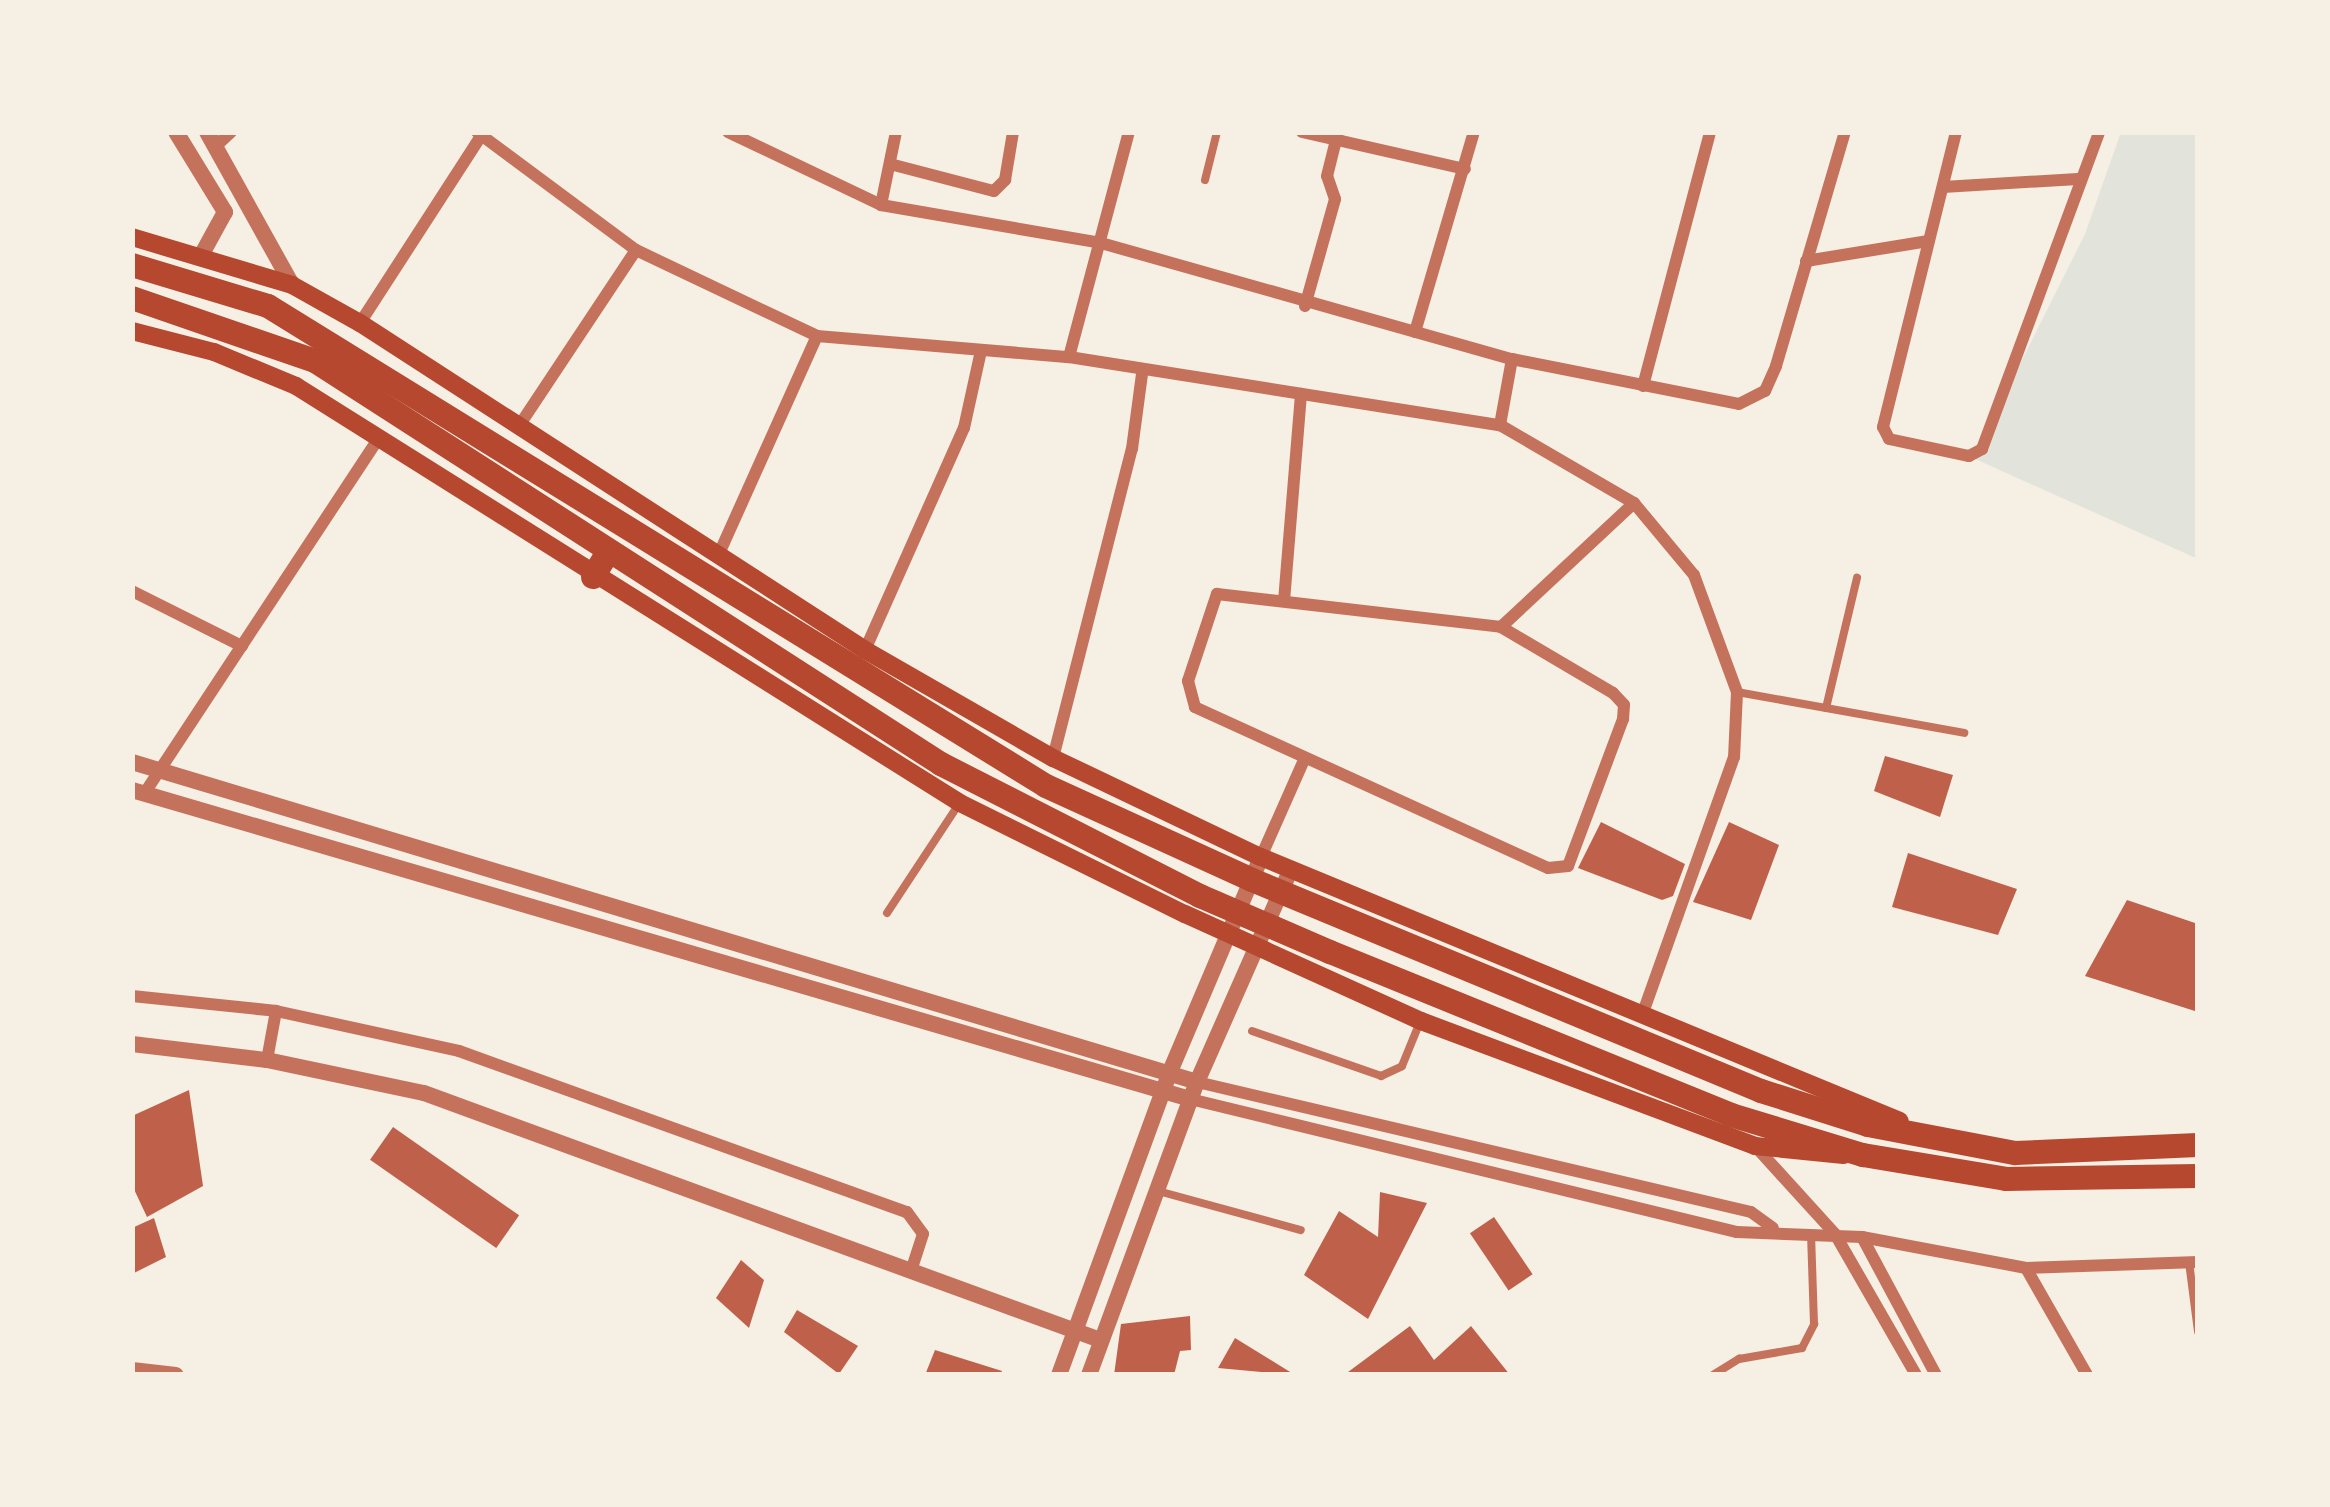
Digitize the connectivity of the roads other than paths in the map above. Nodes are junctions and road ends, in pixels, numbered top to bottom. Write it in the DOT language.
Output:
graph roads {
  1 [pos="176,132"];
  2 [pos="728,132"];
  3 [pos="896,132"];
  4 [pos="1012,132"];
  5 [pos="1129,132"];
  6 [pos="1217,132"];
  7 [pos="1302,132"];
  8 [pos="1474,132"];
  9 [pos="1710,132"];
  10 [pos="1845,132"];
  11 [pos="1956,132"];
  12 [pos="2098,132"];
  13 [pos="479,134"];
  14 [pos="1337,135"];
  15 [pos="218,136"];
  16 [pos="890,164"];
  17 [pos="1465,169"];
  18 [pos="2078,179"];
  19 [pos="1205,180"];
  20 [pos="1942,187"];
  21 [pos="881,205"];
  22 [pos="132,237"];
  23 [pos="1928,241"];
  24 [pos="1101,243"];
  25 [pos="636,250"];
  26 [pos="202,254"];
  27 [pos="1806,261"];
  28 [pos="132,265"];
  29 [pos="292,285"];
  30 [pos="132,298"];
  31 [pos="1305,305"];
  32 [pos="360,323"];
  33 [pos="132,331"];
  34 [pos="1415,332"];
  35 [pos="817,336"];
  36 [pos="981,351"];
  37 [pos="1069,357"];
  38 [pos="1512,359"];
  39 [pos="1142,374"];
  40 [pos="1643,386"];
  41 [pos="1301,394"];
  42 [pos="1500,425"];
  43 [pos="519,427"];
  44 [pos="380,436"];
  45 [pos="1634,503"];
  46 [pos="606,555"];
  47 [pos="718,556"];
  48 [pos="592,578"];
  49 [pos="1857,578"];
  50 [pos="132,591"];
  51 [pos="1284,601"];
  52 [pos="1501,627"];
  53 [pos="242,646"];
  54 [pos="865,650"];
  55 [pos="1737,692"];
  56 [pos="1826,708"];
  57 [pos="1964,733"];
  58 [pos="1053,758"];
  59 [pos="1304,760"];
  60 [pos="132,762"];
  61 [pos="159,772"];
  62 [pos="138,792"];
  63 [pos="959,803"];
  64 [pos="1257,869"];
  65 [pos="1286,880"];
  66 [pos="887,913"];
  67 [pos="1234,922"];
  68 [pos="1259,933"];
  69 [pos="132,996"];
  70 [pos="276,1011"];
  71 [pos="957,1012"];
  72 [pos="1642,1016"];
  73 [pos="1421,1021"];
  74 [pos="1252,1031"];
  75 [pos="946,1033"];
  76 [pos="132,1044"];
  77 [pos="268,1060"];
  78 [pos="1169,1074"];
  79 [pos="1193,1091"];
  80 [pos="1163,1094"];
  81 [pos="2198,1145"];
  82 [pos="1755,1146"];
  83 [pos="2014,1153"];
  84 [pos="1863,1155"];
  85 [pos="2198,1176"];
  86 [pos="1156,1191"];
  87 [pos="1773,1228"];
  88 [pos="1301,1230"];
  89 [pos="1811,1234"];
  90 [pos="1835,1234"];
  91 [pos="1862,1238"];
  92 [pos="2193,1262"];
  93 [pos="2026,1268"];
  94 [pos="911,1272"];
  95 [pos="2198,1331"];
  96 [pos="1076,1332"];
  97 [pos="1100,1340"];
  98 [pos="132,1370"];
  99 [pos="176,1375"];
  100 [pos="1059,1375"];
  101 [pos="1089,1375"];
  102 [pos="1713,1375"];
  103 [pos="1916,1375"];
  104 [pos="1936,1375"];
  105 [pos="2087,1375"];
  1 -- 26 [label="street"];
  2 -- 21 [label="street"];
  3 -- 16 [label="street"];
  4 -- 16 [label="street"];
  5 -- 24 [label="street"];
  6 -- 19 [label="lane"];
  7 -- 14 [label="street"];
  8 -- 17 [label="street"];
  9 -- 40 [label="street"];
  10 -- 27 [label="street"];
  11 -- 20 [label="street"];
  12 -- 18 [label="street"];
  13 -- 25 [label="street"];
  13 -- 32 [label="street"];
  14 -- 17 [label="street"];
  14 -- 31 [label="street"];
  15 -- 29 [label="street"];
  16 -- 21 [label="street"];
  17 -- 34 [label="street"];
  18 -- 20 [label="street"];
  18 -- 23 [label="street"];
  20 -- 23 [label="street"];
  21 -- 24 [label="street"];
  22 -- 26 [label="main road"];
  23 -- 27 [label="street"];
  24 -- 31 [label="street"];
  24 -- 37 [label="street"];
  25 -- 35 [label="street"];
  25 -- 43 [label="street"];
  26 -- 29 [label="main road"];
  27 -- 40 [label="street"];
  28 -- 64 [label="highway"];
  29 -- 32 [label="main road"];
  30 -- 46 [label="highway"];
  31 -- 34 [label="street"];
  32 -- 43 [label="main road"];
  33 -- 44 [label="main road"];
  34 -- 38 [label="street"];
  35 -- 36 [label="street"];
  35 -- 47 [label="street"];
  36 -- 37 [label="street"];
  36 -- 54 [label="street"];
  37 -- 39 [label="street"];
  38 -- 40 [label="street"];
  38 -- 42 [label="street"];
  39 -- 41 [label="street"];
  39 -- 58 [label="street"];
  41 -- 42 [label="street"];
  41 -- 51 [label="street"];
  42 -- 45 [label="street"];
  43 -- 47 [label="main road"];
  44 -- 48 [label="main road"];
  44 -- 53 [label="street"];
  45 -- 52 [label="street"];
  45 -- 55 [label="street"];
  46 -- 48 [label="highway"];
  46 -- 67 [label="highway"];
  47 -- 54 [label="main road"];
  48 -- 63 [label="main road"];
  49 -- 56 [label="lane"];
  50 -- 53 [label="street"];
  51 -- 52 [label="street"];
  51 -- 59 [label="street"];
  52 -- 59 [label="street"];
  53 -- 61 [label="street"];
  54 -- 58 [label="main road"];
  55 -- 56 [label="lane"];
  55 -- 72 [label="street"];
  56 -- 57 [label="lane"];
  58 -- 64 [label="main road"];
  59 -- 64 [label="street"];
  60 -- 61 [label="street"];
  61 -- 62 [label="street"];
  61 -- 71 [label="street"];
  62 -- 75 [label="street"];
  63 -- 66 [label="lane"];
  63 -- 67 [label="main road"];
  64 -- 65 [label="highway"];
  64 -- 67 [label="street"];
  65 -- 68 [label="street"];
  65 -- 72 [label="main road"];
  65 -- 83 [label="highway"];
  67 -- 68 [label="highway"];
  67 -- 78 [label="street"];
  68 -- 73 [label="main road"];
  68 -- 79 [label="street"];
  68 -- 84 [label="highway"];
  69 -- 70 [label="street"];
  70 -- 77 [label="street"];
  70 -- 94 [label="street"];
  71 -- 75 [label="street"];
  71 -- 78 [label="street"];
  72 -- 83 [label="main road"];
  73 -- 74 [label="lane"];
  73 -- 82 [label="main road"];
  75 -- 80 [label="street"];
  76 -- 77 [label="street"];
  77 -- 94 [label="street"];
  78 -- 79 [label="street"];
  78 -- 80 [label="street"];
  79 -- 80 [label="street"];
  79 -- 86 [label="street"];
  79 -- 87 [label="street"];
  79 -- 87 [label="street"];
  80 -- 96 [label="street"];
  81 -- 83 [label="highway"];
  82 -- 84 [label="main road"];
  82 -- 90 [label="street"];
  84 -- 85 [label="highway"];
  86 -- 88 [label="lane"];
  86 -- 97 [label="street"];
  87 -- 89 [label="street"];
  89 -- 90 [label="street"];
  89 -- 102 [label="lane"];
  90 -- 91 [label="street"];
  90 -- 103 [label="street"];
  91 -- 93 [label="street"];
  91 -- 104 [label="street"];
  92 -- 93 [label="street"];
  92 -- 95 [label="lane"];
  93 -- 105 [label="street"];
  94 -- 96 [label="street"];
  96 -- 97 [label="street"];
  96 -- 100 [label="street"];
  97 -- 101 [label="street"];
  98 -- 99 [label="street"];
}
